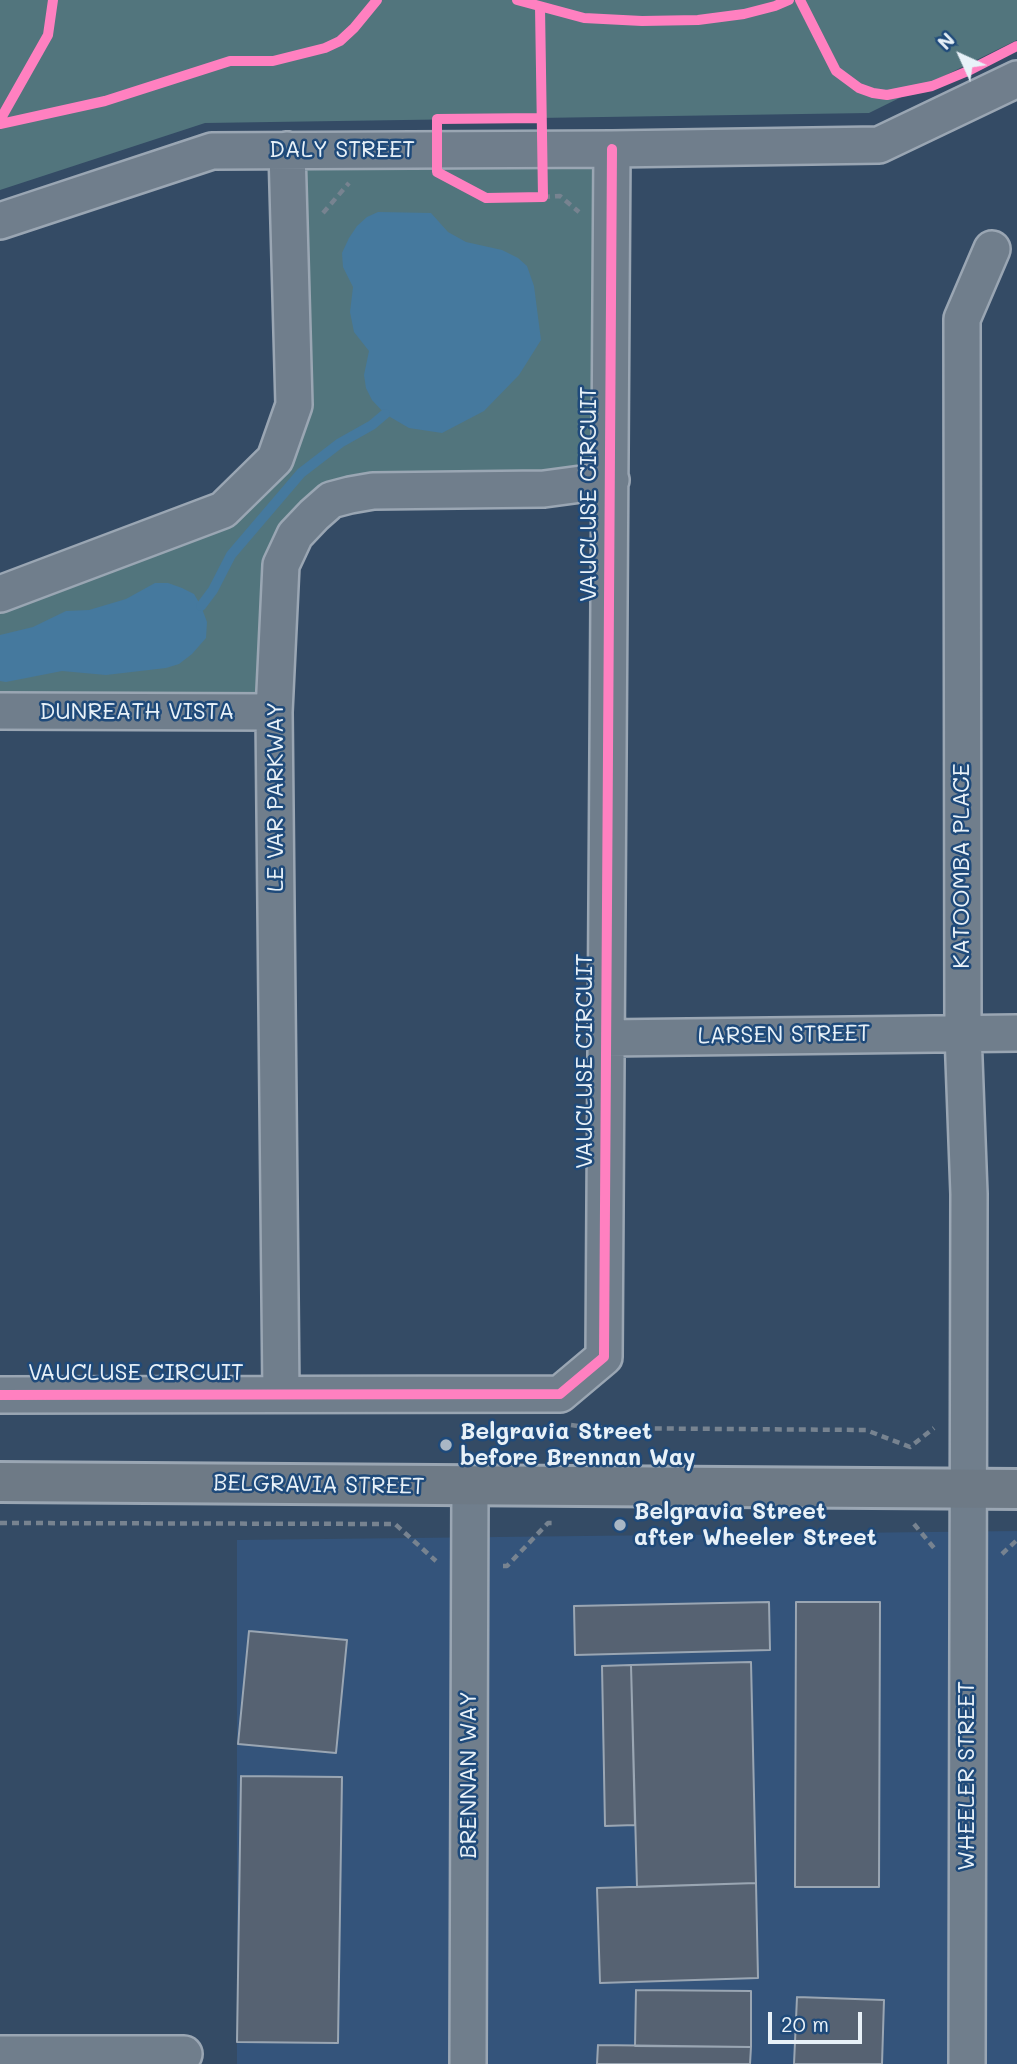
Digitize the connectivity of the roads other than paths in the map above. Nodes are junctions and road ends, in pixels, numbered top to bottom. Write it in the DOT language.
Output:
graph roads {
  1 [pos="1017,79"];
  2 [pos="612,149"];
  3 [pos="287,150"];
  4 [pos="0,221"];
  5 [pos="992,249"];
  6 [pos="611,480"];
  7 [pos="0,594"];
  8 [pos="0,711"];
  9 [pos="274,712"];
  10 [pos="962,1033"];
  11 [pos="1017,1033"];
  12 [pos="606,1038"];
  13 [pos="281,1394"];
  14 [pos="0,1395"];
  15 [pos="0,1482"];
  16 [pos="470,1487"];
  17 [pos="967,1489"];
  18 [pos="1017,1489"];
  19 [pos="0,2054"];
  20 [pos="184,2054"];
  21 [pos="468,2064"];
  22 [pos="967,2064"];
  1 -- 2 [label="street, DALY STREET"];
  2 -- 3 [label="street, DALY STREET"];
  2 -- 6 [label="street, VAUCLUSE CIRCUIT"];
  3 -- 4 [label="street, DALY STREET"];
  3 -- 7 [label="street"];
  5 -- 10 [label="street, KATOOMBA PLACE"];
  6 -- 9 [label="street, LE VAR PARKWAY"];
  6 -- 12 [label="street, VAUCLUSE CIRCUIT"];
  8 -- 9 [label="street, DUNREATH VISTA"];
  9 -- 13 [label="street, LE VAR PARKWAY"];
  10 -- 11 [label="street, LARSEN STREET"];
  10 -- 12 [label="street, LARSEN STREET"];
  10 -- 17 [label="street, KATOOMBA PLACE"];
  12 -- 13 [label="street, VAUCLUSE CIRCUIT"];
  13 -- 14 [label="street, VAUCLUSE CIRCUIT"];
  15 -- 16 [label="main road, BELGRAVIA STREET"];
  16 -- 17 [label="main road, BELGRAVIA STREET"];
  16 -- 21 [label="street, BRENNAN WAY"];
  17 -- 18 [label="main road, BELGRAVIA STREET"];
  17 -- 22 [label="street, WHEELER STREET"];
  19 -- 20 [label="street"];
}
